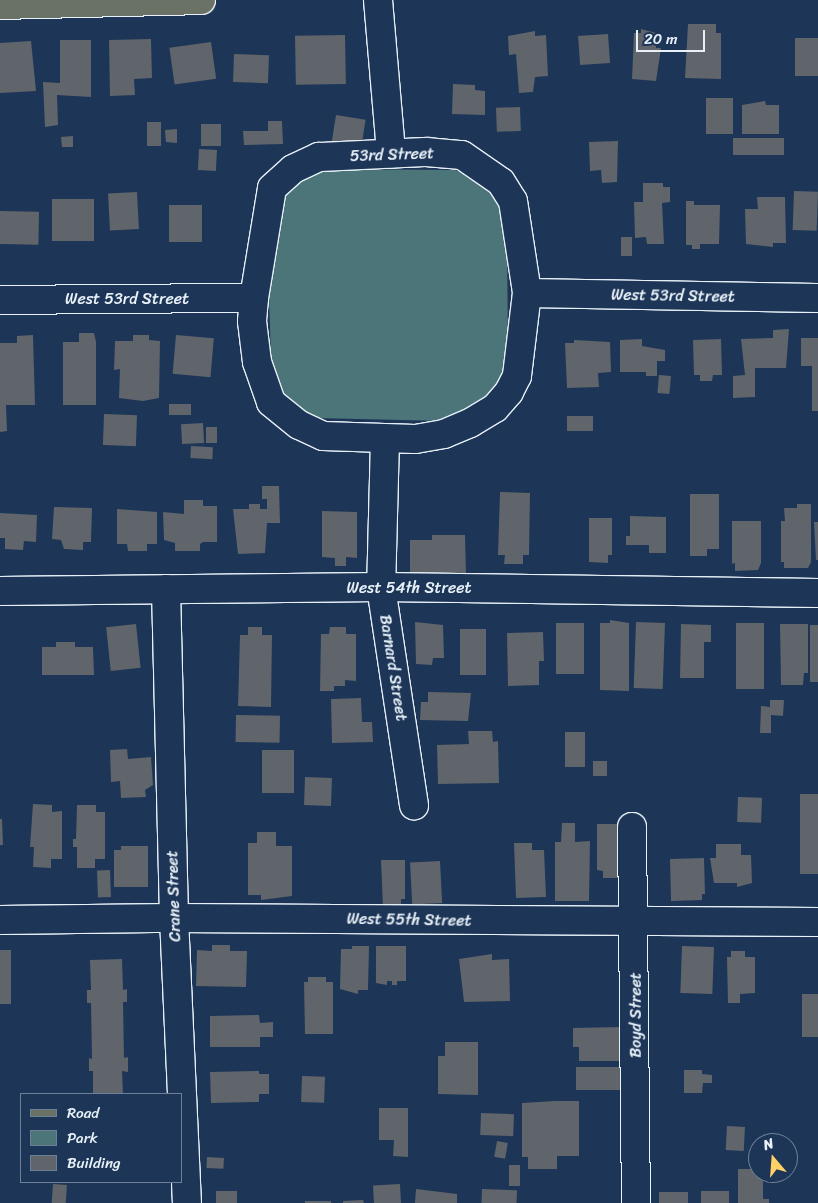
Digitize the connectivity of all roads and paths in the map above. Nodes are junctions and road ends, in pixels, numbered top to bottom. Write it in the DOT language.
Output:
graph roads {
  1 [pos="201,0"];
  2 [pos="378,0"];
  3 [pos="0,5"];
  4 [pos="391,152"];
  5 [pos="528,293"];
  6 [pos="254,298"];
  7 [pos="818,298"];
  8 [pos="0,300"];
  9 [pos="385,439"];
  10 [pos="381,587"];
  11 [pos="166,589"];
  12 [pos="0,591"];
  13 [pos="818,593"];
  14 [pos="414,806"];
  15 [pos="632,827"];
  16 [pos="174,918"];
  17 [pos="0,920"];
  18 [pos="636,922"];
  19 [pos="818,922"];
  20 [pos="182,1093"];
  21 [pos="182,1093"];
  22 [pos="187,1203"];
  23 [pos="636,1203"];
  1 -- 3 [label="main road"];
  2 -- 4 [label="street"];
  4 -- 5 [label="street, 53rd Street"];
  4 -- 6 [label="street, 53rd Street"];
  5 -- 7 [label="street, West 53rd Street"];
  5 -- 9 [label="street, 53rd Street"];
  6 -- 8 [label="street, West 53rd Street"];
  6 -- 9 [label="street, 53rd Street"];
  9 -- 10 [label="street, Barnard Street"];
  10 -- 11 [label="street, West 54th Street"];
  10 -- 13 [label="street, West 54th Street"];
  10 -- 14 [label="street, Barnard Street"];
  11 -- 12 [label="street, West 54th Street"];
  11 -- 16 [label="street, Crane Street"];
  15 -- 18 [label="street, Boyd Street"];
  16 -- 17 [label="street, West 55th Street"];
  16 -- 18 [label="street, West 55th Street"];
  16 -- 20 [label="street, Crane Street"];
  18 -- 19 [label="street, West 55th Street"];
  18 -- 23 [label="street, Boyd Street"];
  21 -- 22 [label="street, Crane Street"];
}
